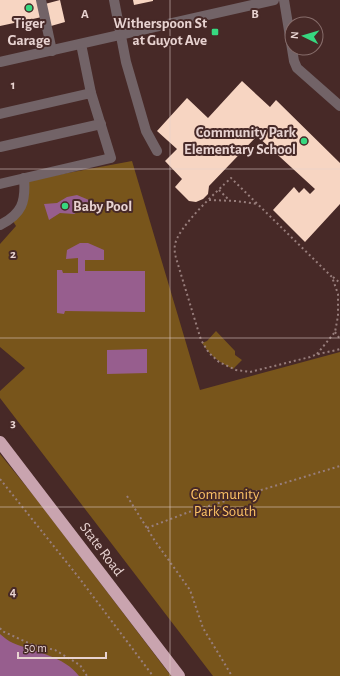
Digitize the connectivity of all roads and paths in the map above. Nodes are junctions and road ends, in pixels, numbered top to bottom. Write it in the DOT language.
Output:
graph roads {
  1 [pos="41,0"];
  2 [pos="114,0"];
  3 [pos="274,0"];
  4 [pos="284,0"];
  5 [pos="121,34"];
  6 [pos="81,44"];
  7 [pos="52,51"];
  8 [pos="0,62"];
  9 [pos="91,93"];
  10 [pos="340,106"];
  11 [pos="0,114"];
  12 [pos="101,124"];
  13 [pos="0,147"];
  14 [pos="157,151"];
  15 [pos="24,178"];
  16 [pos="0,184"];
  17 [pos="219,190"];
  18 [pos="209,200"];
  19 [pos="229,200"];
  20 [pos="259,205"];
  21 [pos="0,225"];
  22 [pos="330,274"];
  23 [pos="340,282"];
  24 [pos="340,300"];
  25 [pos="338,302"];
  26 [pos="335,332"];
  27 [pos="340,339"];
  28 [pos="340,349"];
  29 [pos="317,354"];
  30 [pos="0,442"];
  31 [pos="340,466"];
  32 [pos="0,479"];
  33 [pos="127,496"];
  34 [pos="147,528"];
  35 [pos="0,628"];
  36 [pos="87,676"];
  37 [pos="153,676"];
  38 [pos="179,676"];
  39 [pos="232,676"];
  1 -- 7 [label="street"];
  2 -- 5 [label="street"];
  3 -- 5 [label="street"];
  4 -- 10 [label="street"];
  5 -- 6 [label="street"];
  5 -- 14 [label="street"];
  6 -- 7 [label="street"];
  6 -- 9 [label="street"];
  7 -- 8 [label="street"];
  9 -- 11 [label="street"];
  9 -- 12 [label="street"];
  12 -- 13 [label="street"];
  12 -- 15 [label="street"];
  15 -- 16 [label="street"];
  15 -- 21 [label="street"];
  17 -- 18 [label="path"];
  17 -- 19 [label="path"];
  17 -- 20 [label="path"];
  18 -- 19 [label="path"];
  18 -- 29 [label="path"];
  19 -- 20 [label="path"];
  20 -- 22 [label="path"];
  22 -- 23 [label="path"];
  22 -- 25 [label="path"];
  24 -- 25 [label="path"];
  25 -- 26 [label="path"];
  26 -- 27 [label="path"];
  26 -- 29 [label="path"];
  28 -- 29 [label="path"];
  30 -- 38 [label="highway, State Road"];
  31 -- 34 [label="path"];
  32 -- 37 [label="path"];
  33 -- 34 [label="path"];
  34 -- 39 [label="path"];
  35 -- 36 [label="path"];
}
